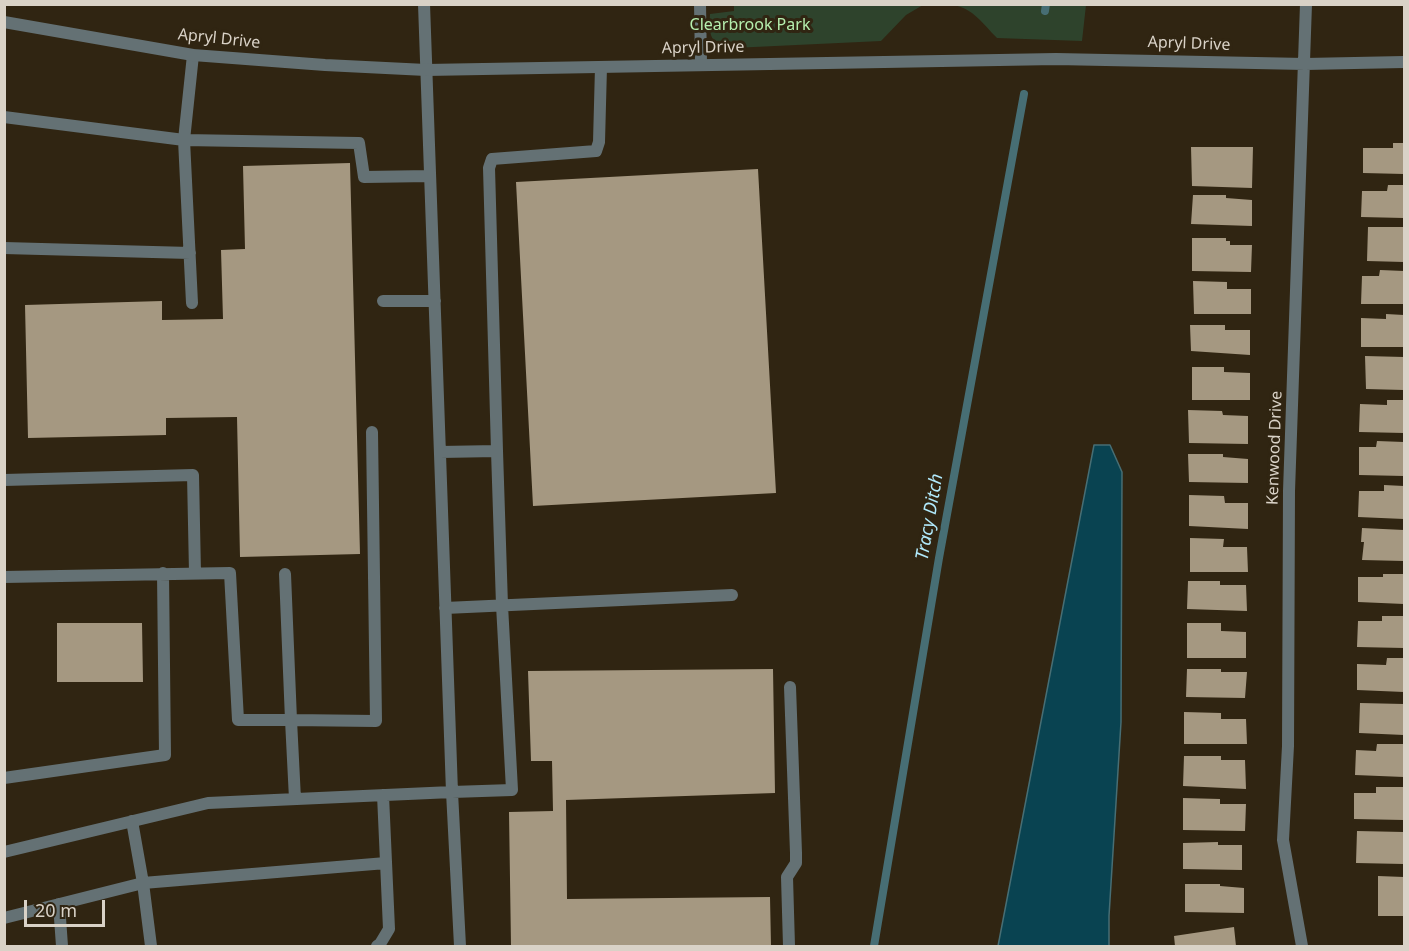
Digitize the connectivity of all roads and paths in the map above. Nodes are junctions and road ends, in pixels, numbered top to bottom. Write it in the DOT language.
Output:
graph roads {
  1 [pos="424,4"];
  2 [pos="700,4"];
  3 [pos="1306,4"];
  4 [pos="4,22"];
  5 [pos="193,55"];
  6 [pos="1404,62"];
  7 [pos="701,64"];
  8 [pos="1305,64"];
  9 [pos="601,67"];
  10 [pos="426,70"];
  11 [pos="4,117"];
  12 [pos="184,140"];
  13 [pos="430,177"];
  14 [pos="4,248"];
  15 [pos="190,253"];
  16 [pos="383,301"];
  17 [pos="435,301"];
  18 [pos="192,303"];
  19 [pos="372,432"];
  20 [pos="497,451"];
  21 [pos="440,452"];
  22 [pos="4,480"];
  23 [pos="163,573"];
  24 [pos="195,573"];
  25 [pos="285,574"];
  26 [pos="4,577"];
  27 [pos="732,595"];
  28 [pos="502,605"];
  29 [pos="446,608"];
  30 [pos="790,687"];
  31 [pos="291,720"];
  32 [pos="4,777"];
  33 [pos="452,792"];
  34 [pos="383,795"];
  35 [pos="295,799"];
  36 [pos="132,821"];
  37 [pos="4,852"];
  38 [pos="386,863"];
  39 [pos="142,883"];
  40 [pos="59,904"];
  41 [pos="4,918"];
  42 [pos="62,946"];
  43 [pos="151,946"];
  44 [pos="377,946"];
  45 [pos="460,946"];
  46 [pos="789,946"];
  47 [pos="1302,946"];
  1 -- 10 [label="street"];
  2 -- 7 [label="street"];
  3 -- 8 [label="street, Kenwood Drive"];
  4 -- 5 [label="street, Apryl Drive"];
  5 -- 10 [label="street, Apryl Drive"];
  5 -- 12 [label="street"];
  6 -- 8 [label="street, Apryl Drive"];
  7 -- 8 [label="street, Apryl Drive"];
  7 -- 9 [label="street, Apryl Drive"];
  8 -- 47 [label="street, Kenwood Drive"];
  9 -- 10 [label="street, Apryl Drive"];
  9 -- 20 [label="street"];
  10 -- 13 [label="street"];
  11 -- 12 [label="street"];
  12 -- 13 [label="street"];
  12 -- 15 [label="street"];
  13 -- 17 [label="street"];
  14 -- 15 [label="street"];
  15 -- 18 [label="street"];
  16 -- 17 [label="street"];
  17 -- 21 [label="street"];
  19 -- 31 [label="street"];
  20 -- 21 [label="street"];
  20 -- 28 [label="street"];
  21 -- 29 [label="street"];
  22 -- 24 [label="street"];
  23 -- 24 [label="street"];
  23 -- 26 [label="street"];
  23 -- 32 [label="street"];
  24 -- 31 [label="street"];
  25 -- 31 [label="street"];
  27 -- 28 [label="street"];
  28 -- 29 [label="street"];
  28 -- 33 [label="street"];
  29 -- 33 [label="street"];
  30 -- 46 [label="street"];
  31 -- 35 [label="street"];
  33 -- 34 [label="street"];
  33 -- 45 [label="street"];
  34 -- 35 [label="street"];
  34 -- 38 [label="street"];
  35 -- 36 [label="street"];
  36 -- 37 [label="street"];
  36 -- 39 [label="street"];
  38 -- 39 [label="street"];
  38 -- 44 [label="street"];
  39 -- 40 [label="street"];
  39 -- 43 [label="street"];
  40 -- 41 [label="street"];
  40 -- 42 [label="street"];
}
